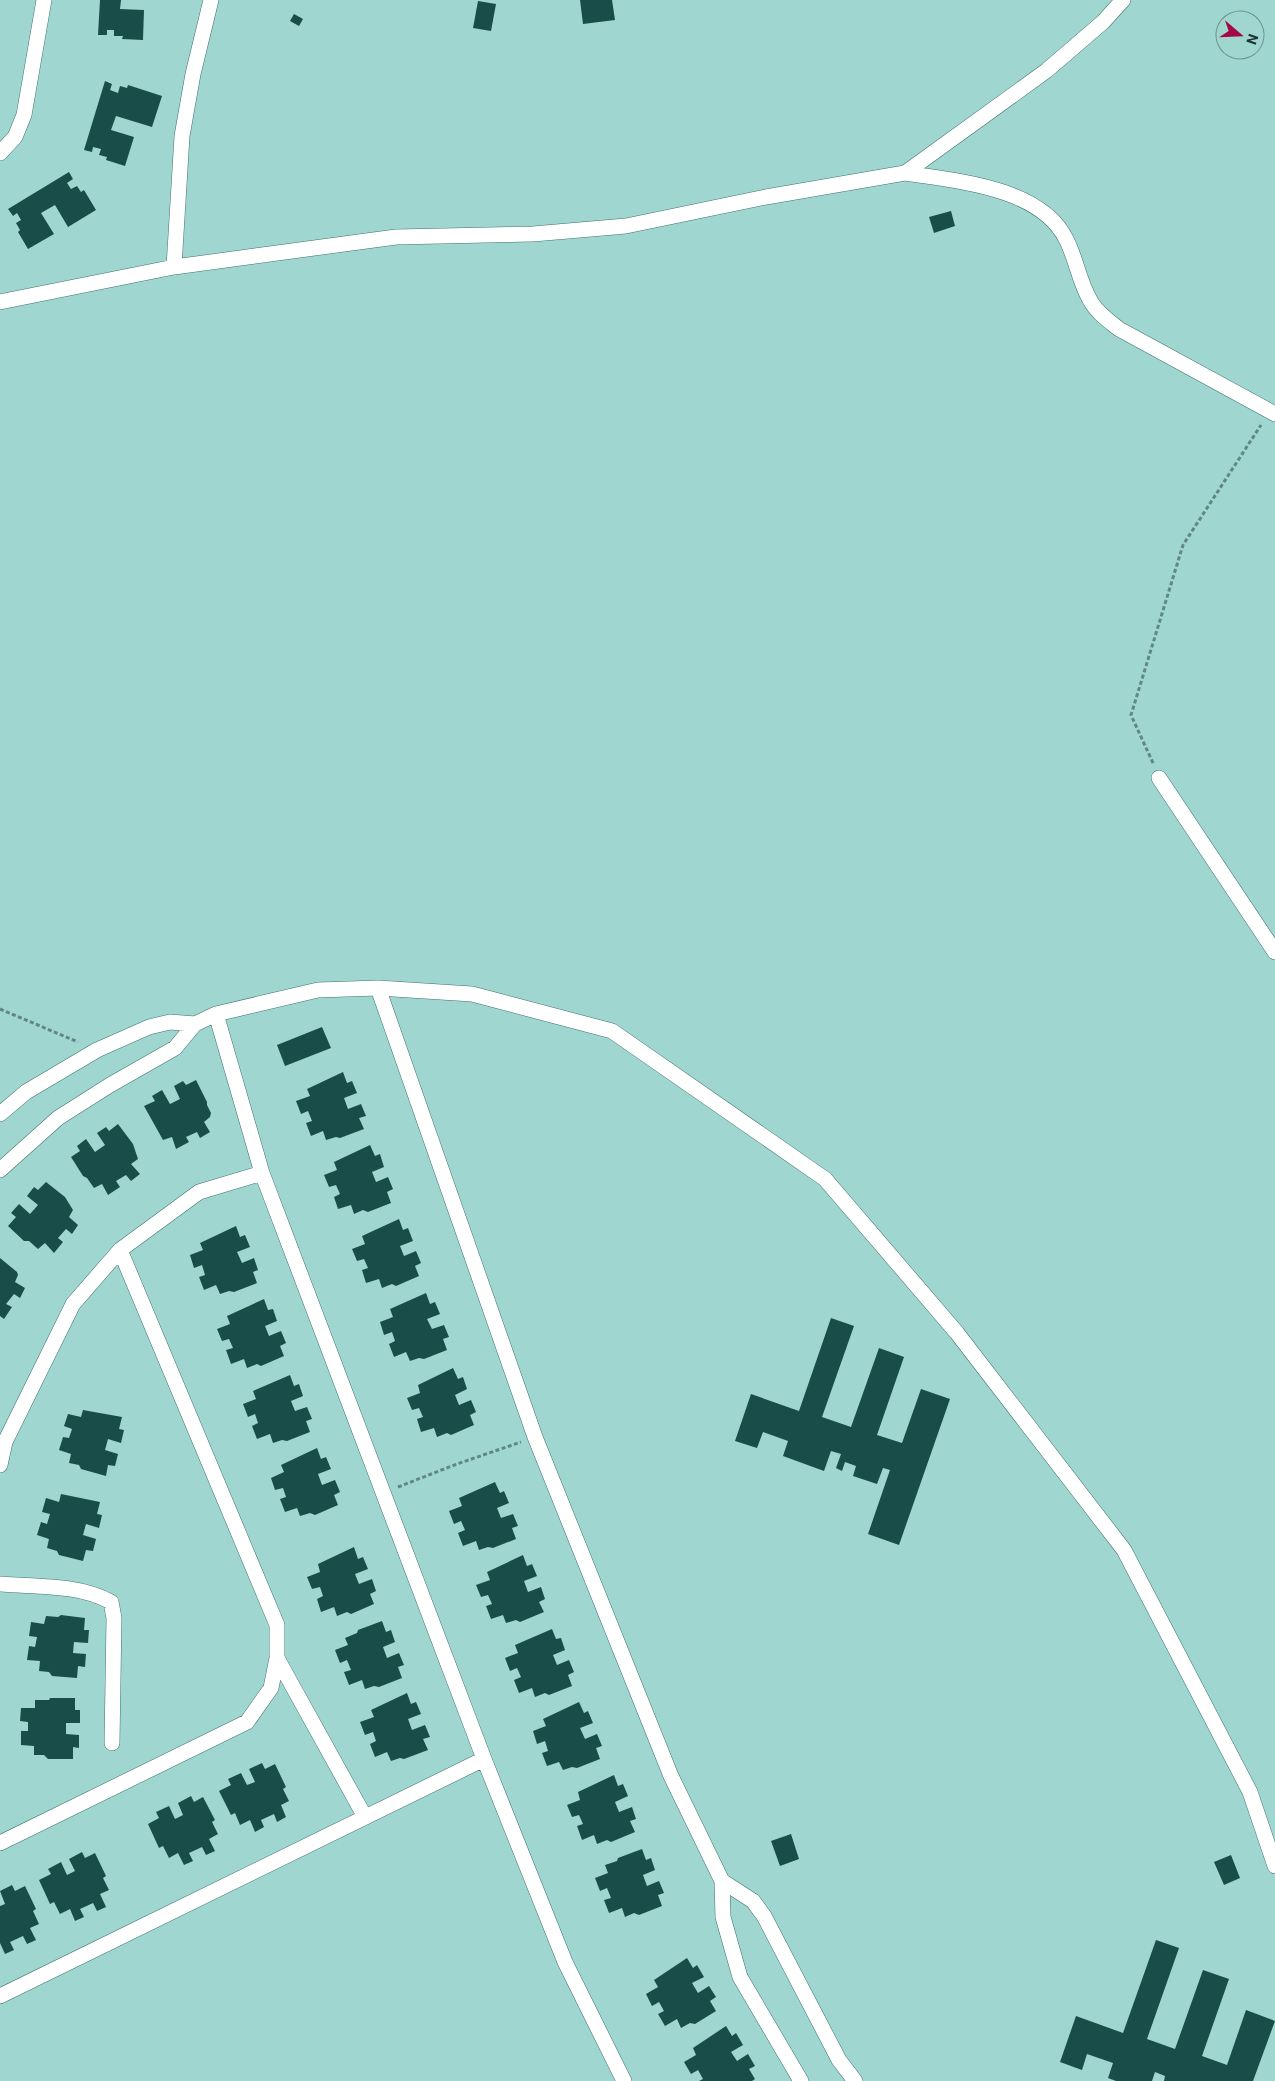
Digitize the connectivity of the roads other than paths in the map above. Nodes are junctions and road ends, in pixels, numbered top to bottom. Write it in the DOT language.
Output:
graph roads {
  1 [pos="44,0"];
  2 [pos="211,0"];
  3 [pos="1123,0"];
  4 [pos="0,153"];
  5 [pos="905,173"];
  6 [pos="174,267"];
  7 [pos="0,302"];
  8 [pos="1272,412"];
  9 [pos="1159,778"];
  10 [pos="1275,952"];
  11 [pos="378,988"];
  12 [pos="216,1014"];
  13 [pos="195,1024"];
  14 [pos="0,1114"];
  15 [pos="0,1170"];
  16 [pos="262,1173"];
  17 [pos="120,1250"];
  18 [pos="0,1465"];
  19 [pos="0,1584"];
  20 [pos="277,1658"];
  21 [pos="112,1743"];
  22 [pos="484,1759"];
  23 [pos="365,1817"];
  24 [pos="0,1843"];
  25 [pos="1275,1866"];
  26 [pos="722,1881"];
  27 [pos="0,1996"];
  28 [pos="624,2081"];
  29 [pos="801,2081"];
  30 [pos="855,2081"];
  1 -- 4 [label="street"];
  2 -- 6 [label="street"];
  3 -- 5 [label="street"];
  5 -- 6 [label="street"];
  5 -- 8 [label="street"];
  6 -- 7 [label="street"];
  9 -- 10 [label="street"];
  11 -- 12 [label="street"];
  11 -- 25 [label="street"];
  11 -- 26 [label="street"];
  12 -- 13 [label="street"];
  12 -- 16 [label="street"];
  13 -- 14 [label="street"];
  13 -- 15 [label="street"];
  16 -- 17 [label="street"];
  16 -- 22 [label="street"];
  17 -- 18 [label="street"];
  17 -- 20 [label="street"];
  19 -- 21 [label="street"];
  20 -- 23 [label="street"];
  20 -- 24 [label="street"];
  22 -- 23 [label="street"];
  22 -- 28 [label="street"];
  23 -- 27 [label="street"];
  26 -- 29 [label="street"];
  26 -- 30 [label="street"];
}
